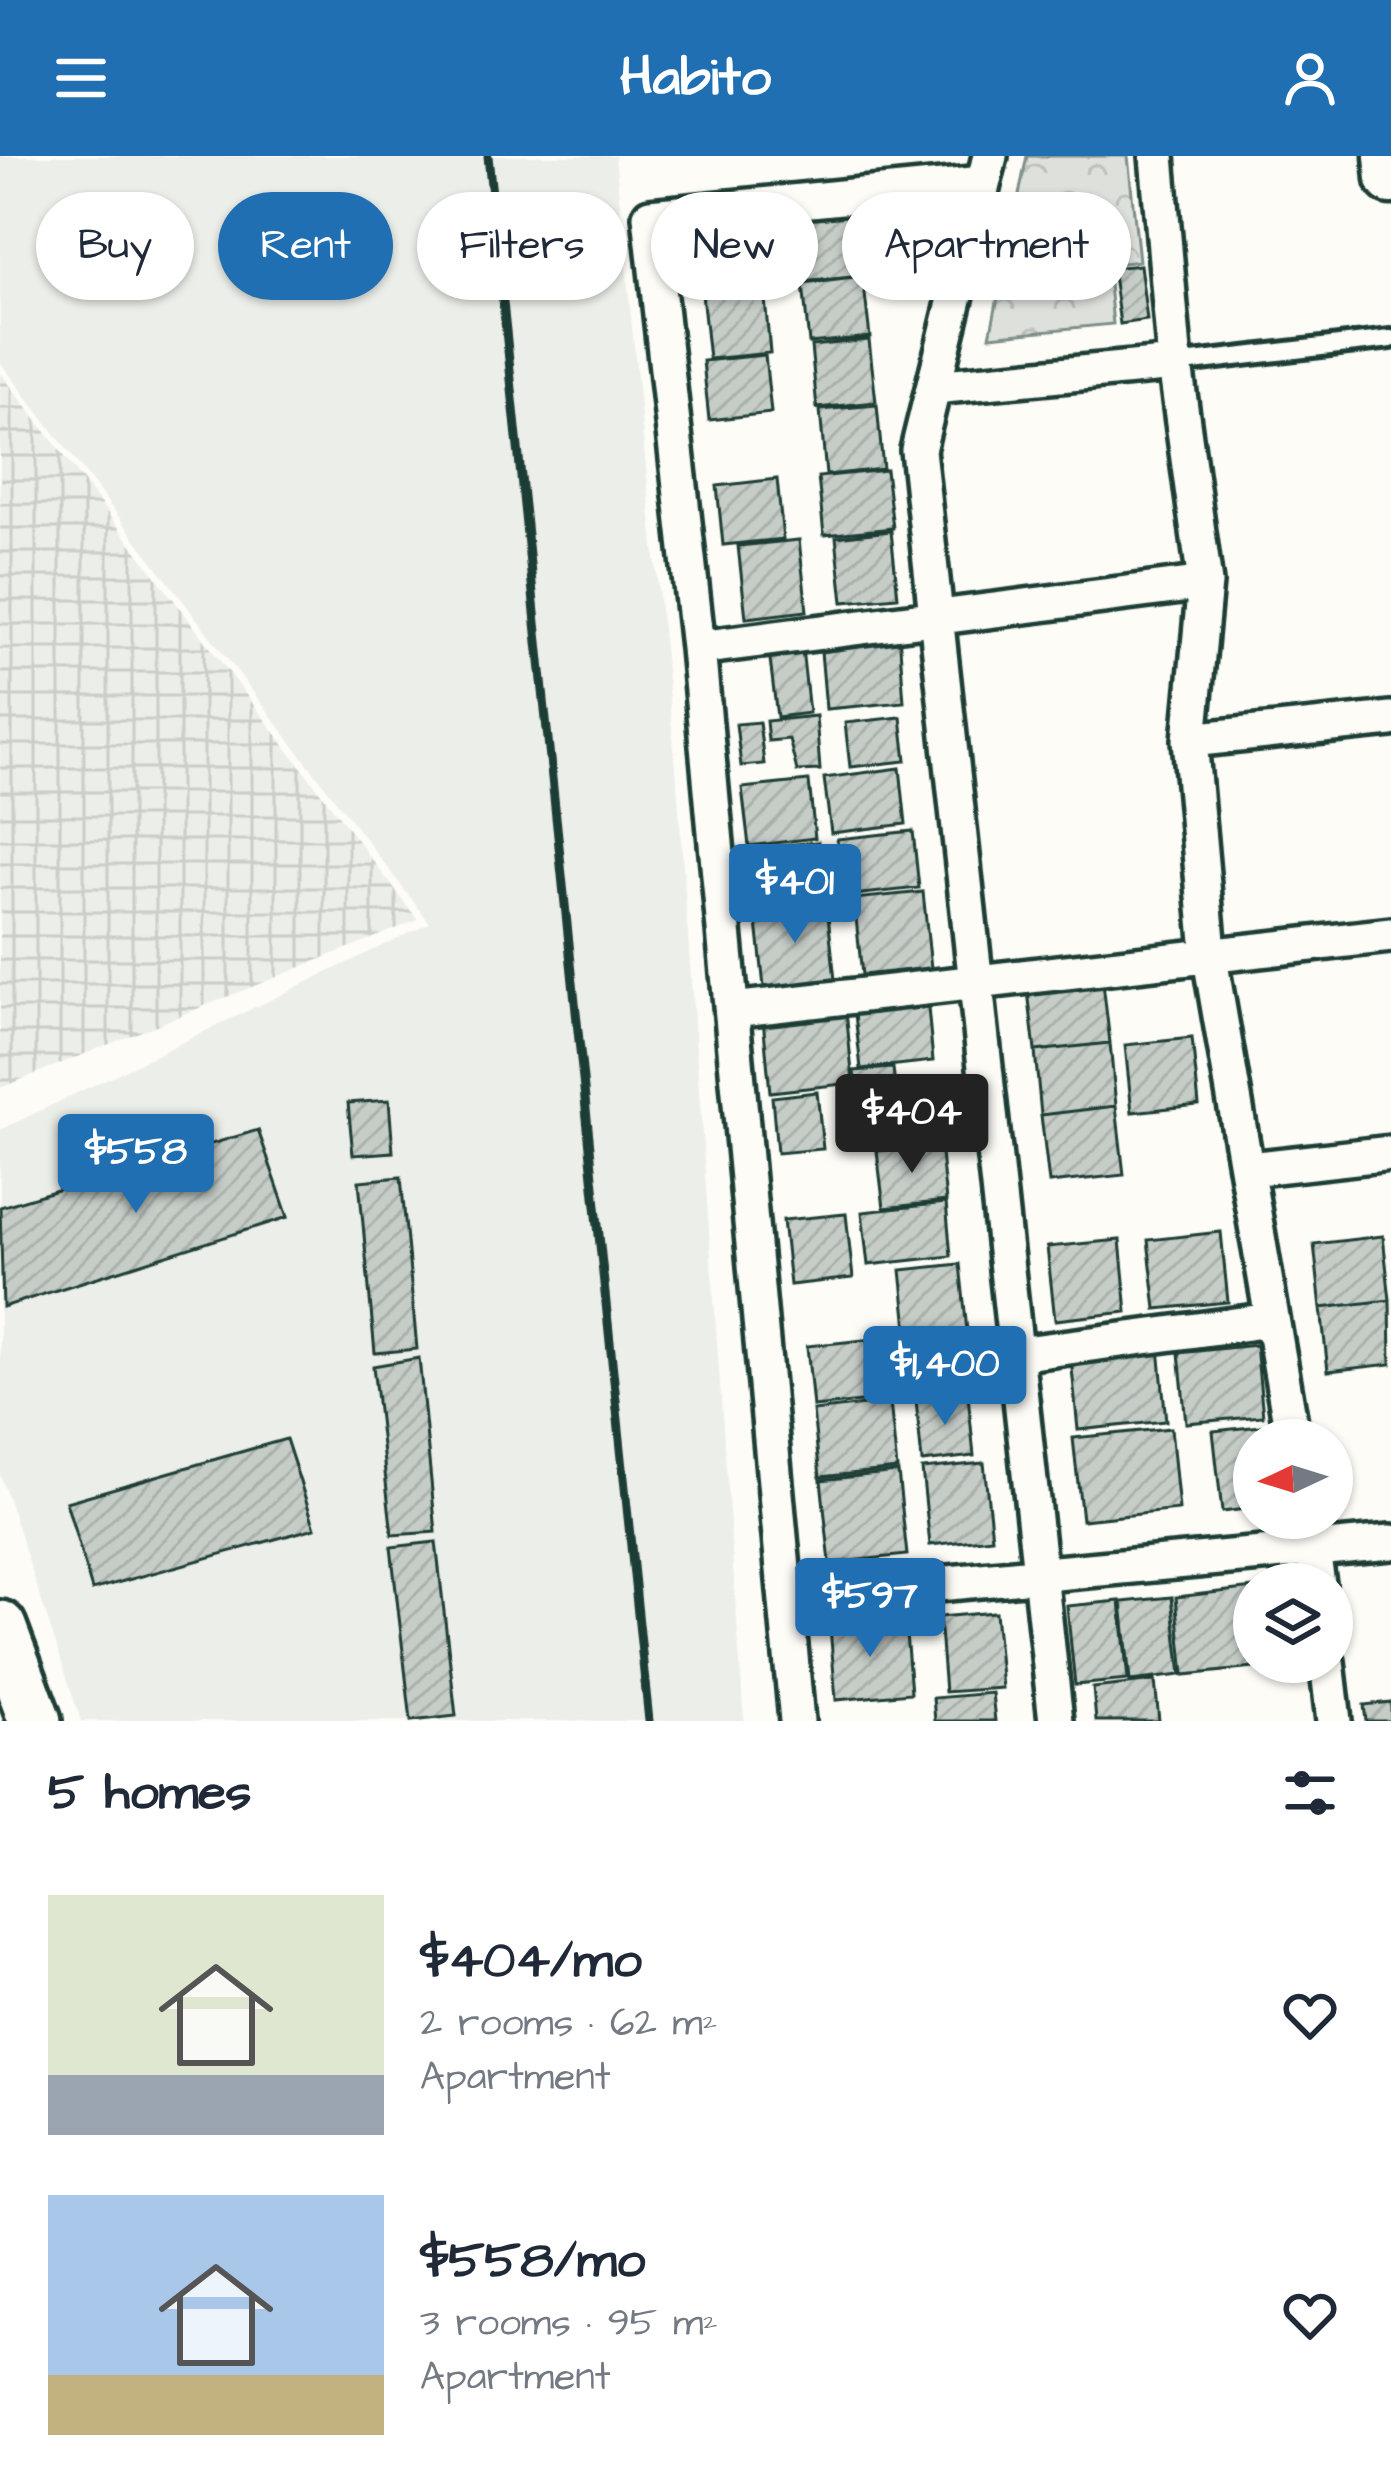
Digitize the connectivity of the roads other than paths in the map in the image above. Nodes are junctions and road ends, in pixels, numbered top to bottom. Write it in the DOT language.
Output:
graph roads {
  1 [pos="1157,156"];
  2 [pos="1389,156"];
  3 [pos="987,170"];
  4 [pos="1391,179"];
  5 [pos="1391,339"];
  6 [pos="1175,364"];
  7 [pos="934,387"];
  8 [pos="1205,583"];
  9 [pos="937,620"];
  10 [pos="698,649"];
  11 [pos="1391,718"];
  12 [pos="1190,740"];
  13 [pos="1391,935"];
  14 [pos="1209,952"];
  15 [pos="976,984"];
  16 [pos="732,1010"];
  17 [pos="1391,1153"];
  18 [pos="1249,1169"];
  19 [pos="1271,1320"];
  20 [pos="1017,1354"];
  21 [pos="1289,1419"];
  22 [pos="1353,1538"];
  23 [pos="1273,1539"];
  24 [pos="1391,1542"];
  25 [pos="1041,1576"];
  26 [pos="786,1598"];
  27 [pos="0,1627"];
  28 [pos="1329,1683"];
  29 [pos="35,1721"];
  30 [pos="797,1721"];
  31 [pos="1056,1721"];
  32 [pos="1334,1721"];
  1 -- 6 [label="street"];
  2 -- 4 [label="main road"];
  3 -- 7 [label="street"];
  3 -- 10 [label="street"];
  5 -- 6 [label="lane"];
  6 -- 7 [label="street"];
  6 -- 8 [label="street"];
  7 -- 9 [label="street"];
  8 -- 9 [label="street"];
  8 -- 12 [label="street"];
  9 -- 10 [label="street"];
  9 -- 15 [label="street"];
  10 -- 16 [label="street"];
  11 -- 12 [label="street"];
  12 -- 14 [label="street"];
  13 -- 14 [label="street"];
  14 -- 15 [label="street"];
  14 -- 18 [label="street"];
  15 -- 16 [label="street"];
  15 -- 20 [label="street"];
  16 -- 26 [label="street"];
  17 -- 18 [label="street"];
  18 -- 19 [label="street"];
  19 -- 20 [label="street"];
  19 -- 21 [label="street"];
  20 -- 25 [label="street"];
  22 -- 24 [label="street"];
  23 -- 25 [label="street"];
  25 -- 26 [label="street"];
  25 -- 31 [label="street"];
  26 -- 30 [label="street"];
  27 -- 29 [label="main road"];
  28 -- 32 [label="street"];
}
